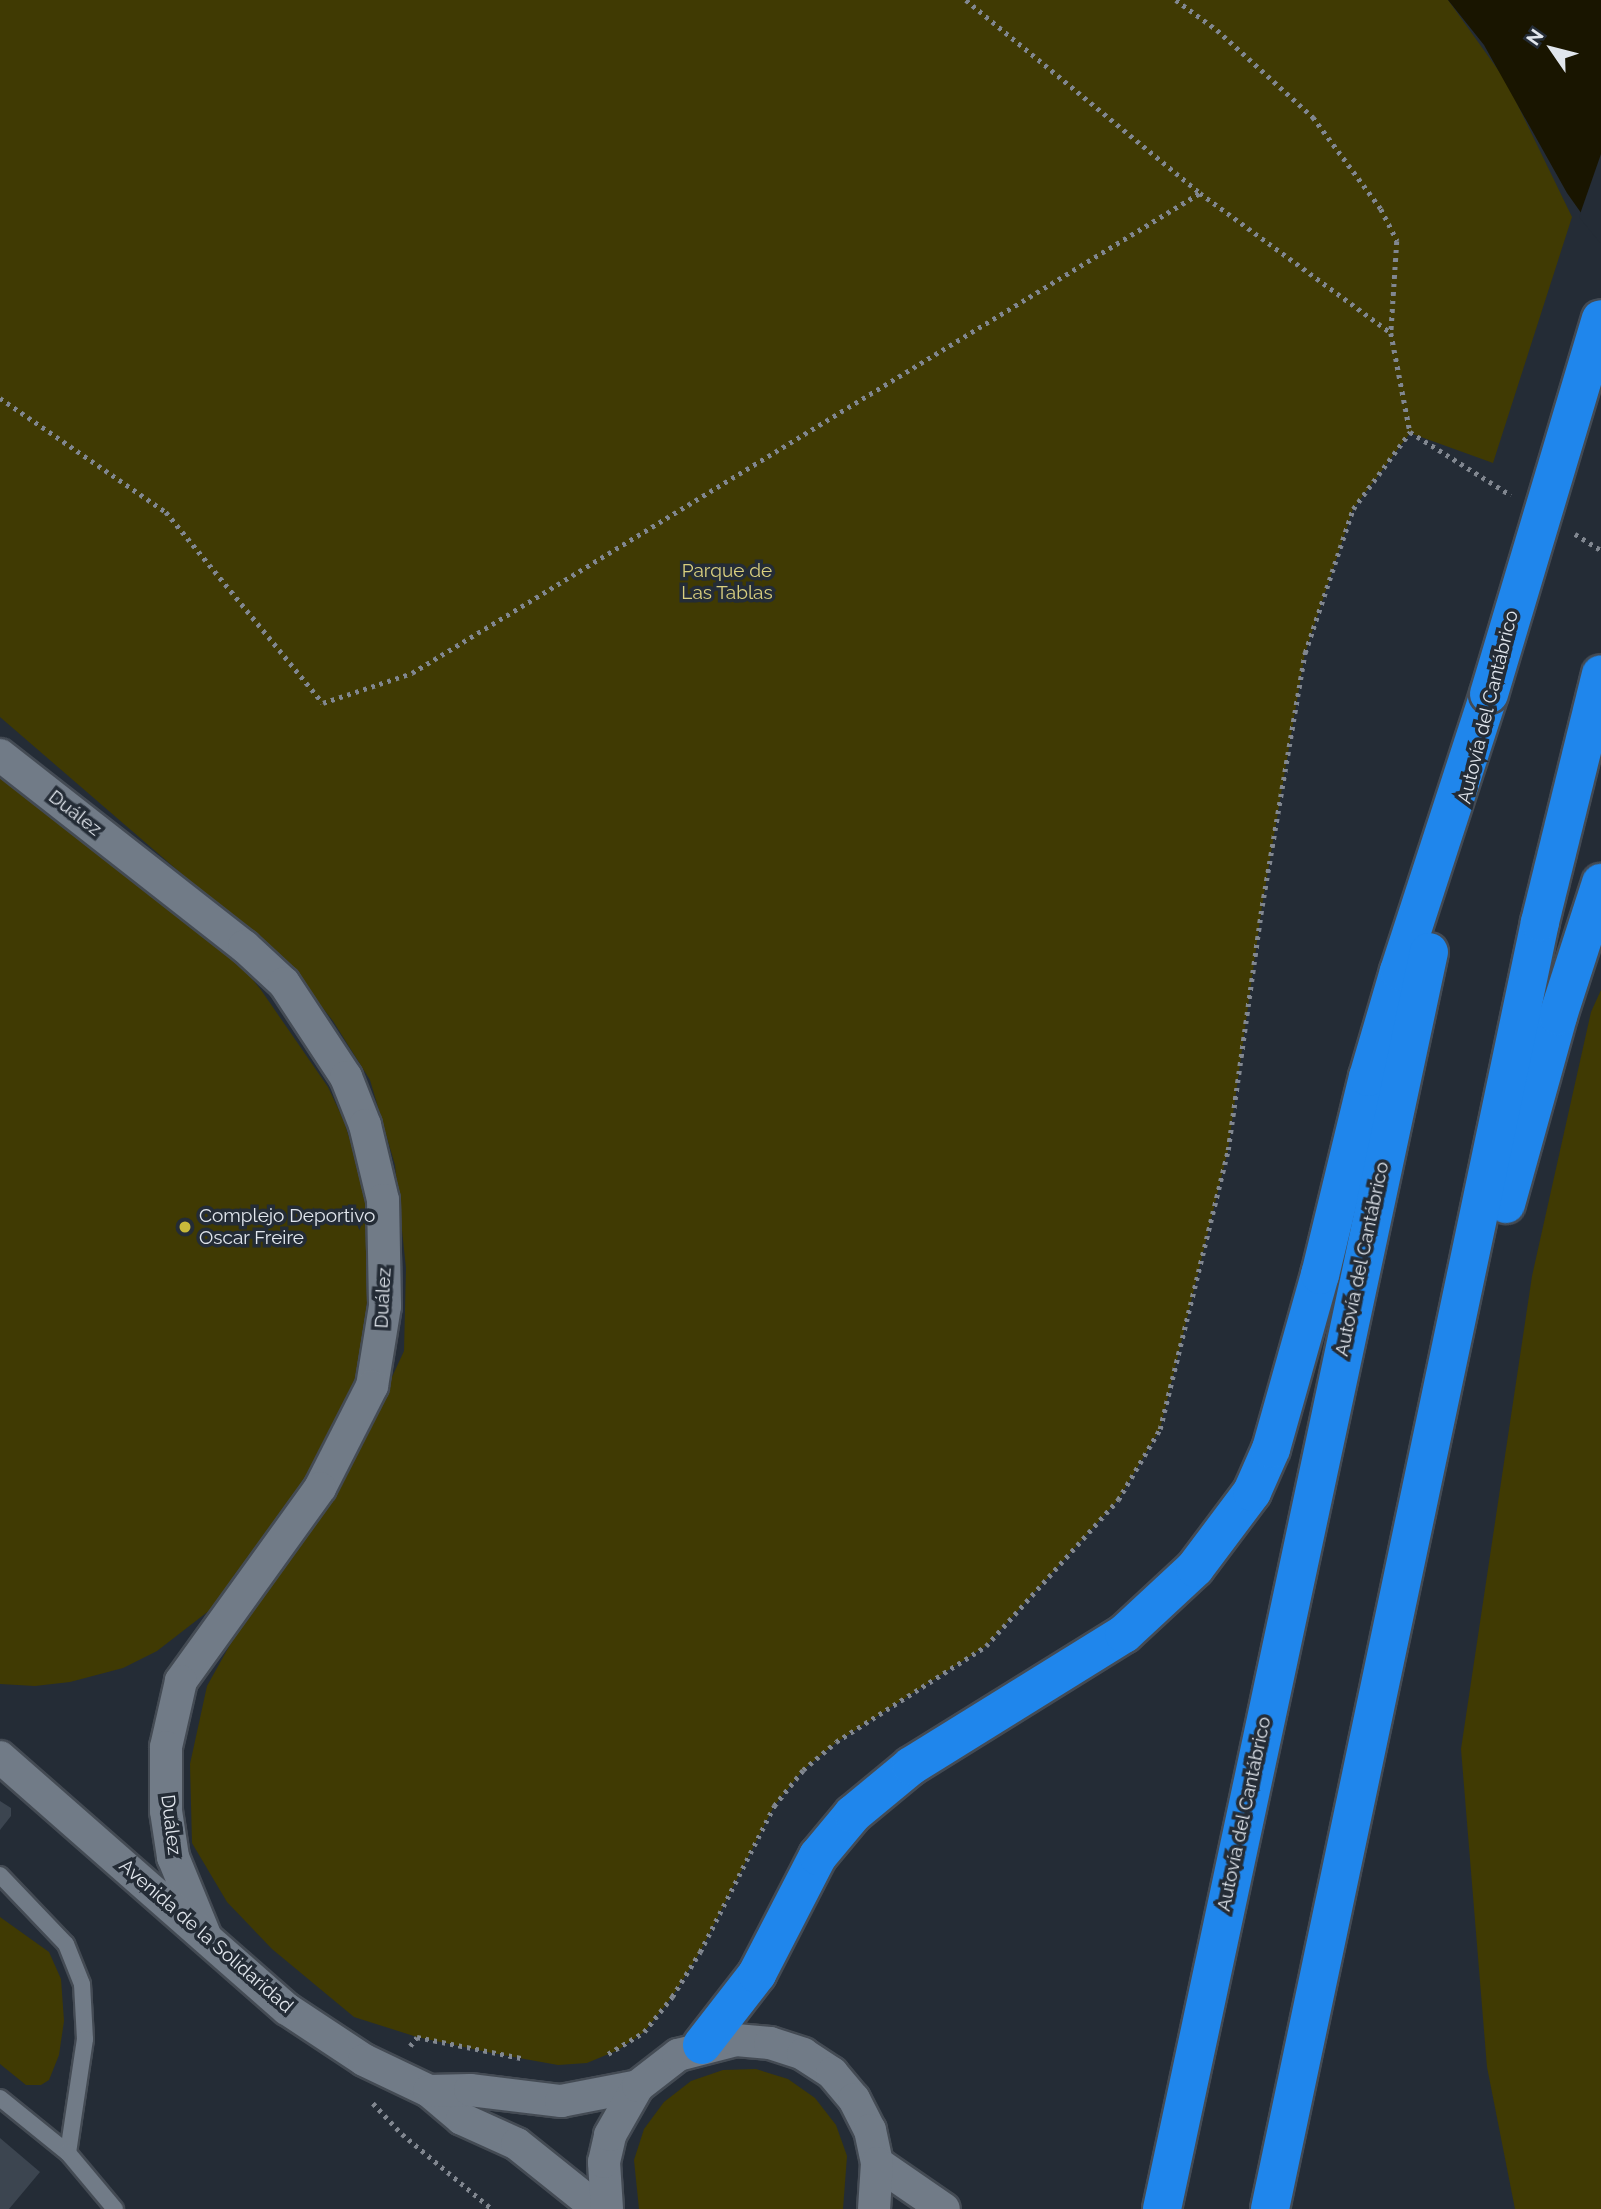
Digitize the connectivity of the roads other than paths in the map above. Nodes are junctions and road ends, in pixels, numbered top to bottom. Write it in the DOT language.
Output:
graph roads {
  1 [pos="1601,319"];
  2 [pos="1601,674"];
  3 [pos="1489,694"];
  4 [pos="0,755"];
  5 [pos="1601,883"];
  6 [pos="0,1758"];
  7 [pos="0,1874"];
  8 [pos="1342,1883"];
  9 [pos="205,1935"];
  10 [pos="702,2045"];
  11 [pos="638,2086"];
  12 [pos="429,2091"];
  13 [pos="0,2098"];
  14 [pos="68,2152"];
  15 [pos="877,2163"];
  16 [pos="115,2209"];
  17 [pos="598,2209"];
  18 [pos="607,2209"];
  19 [pos="874,2209"];
  20 [pos="944,2209"];
  21 [pos="1162,2209"];
  22 [pos="1270,2209"];
  1 -- 3 [label="highway, Autovía del Cantábrico, bridge"];
  2 -- 8 [label="highway"];
  3 -- 10 [label="highway"];
  3 -- 21 [label="highway, Autovía del Cantábrico"];
  4 -- 9 [label="street, Duález"];
  5 -- 8 [label="highway"];
  6 -- 9 [label="street, Avenida de la Solidaridad"];
  7 -- 14 [label="lane"];
  8 -- 22 [label="highway"];
  9 -- 12 [label="street, Avenida de la Solidaridad"];
  10 -- 11 [label="street"];
  10 -- 15 [label="street"];
  11 -- 12 [label="street, Avenida de la Solidaridad"];
  11 -- 18 [label="street"];
  12 -- 17 [label="street, Avenida de la Solidaridad"];
  13 -- 14 [label="lane"];
  14 -- 16 [label="lane"];
  15 -- 19 [label="street"];
  15 -- 20 [label="street"];
}
